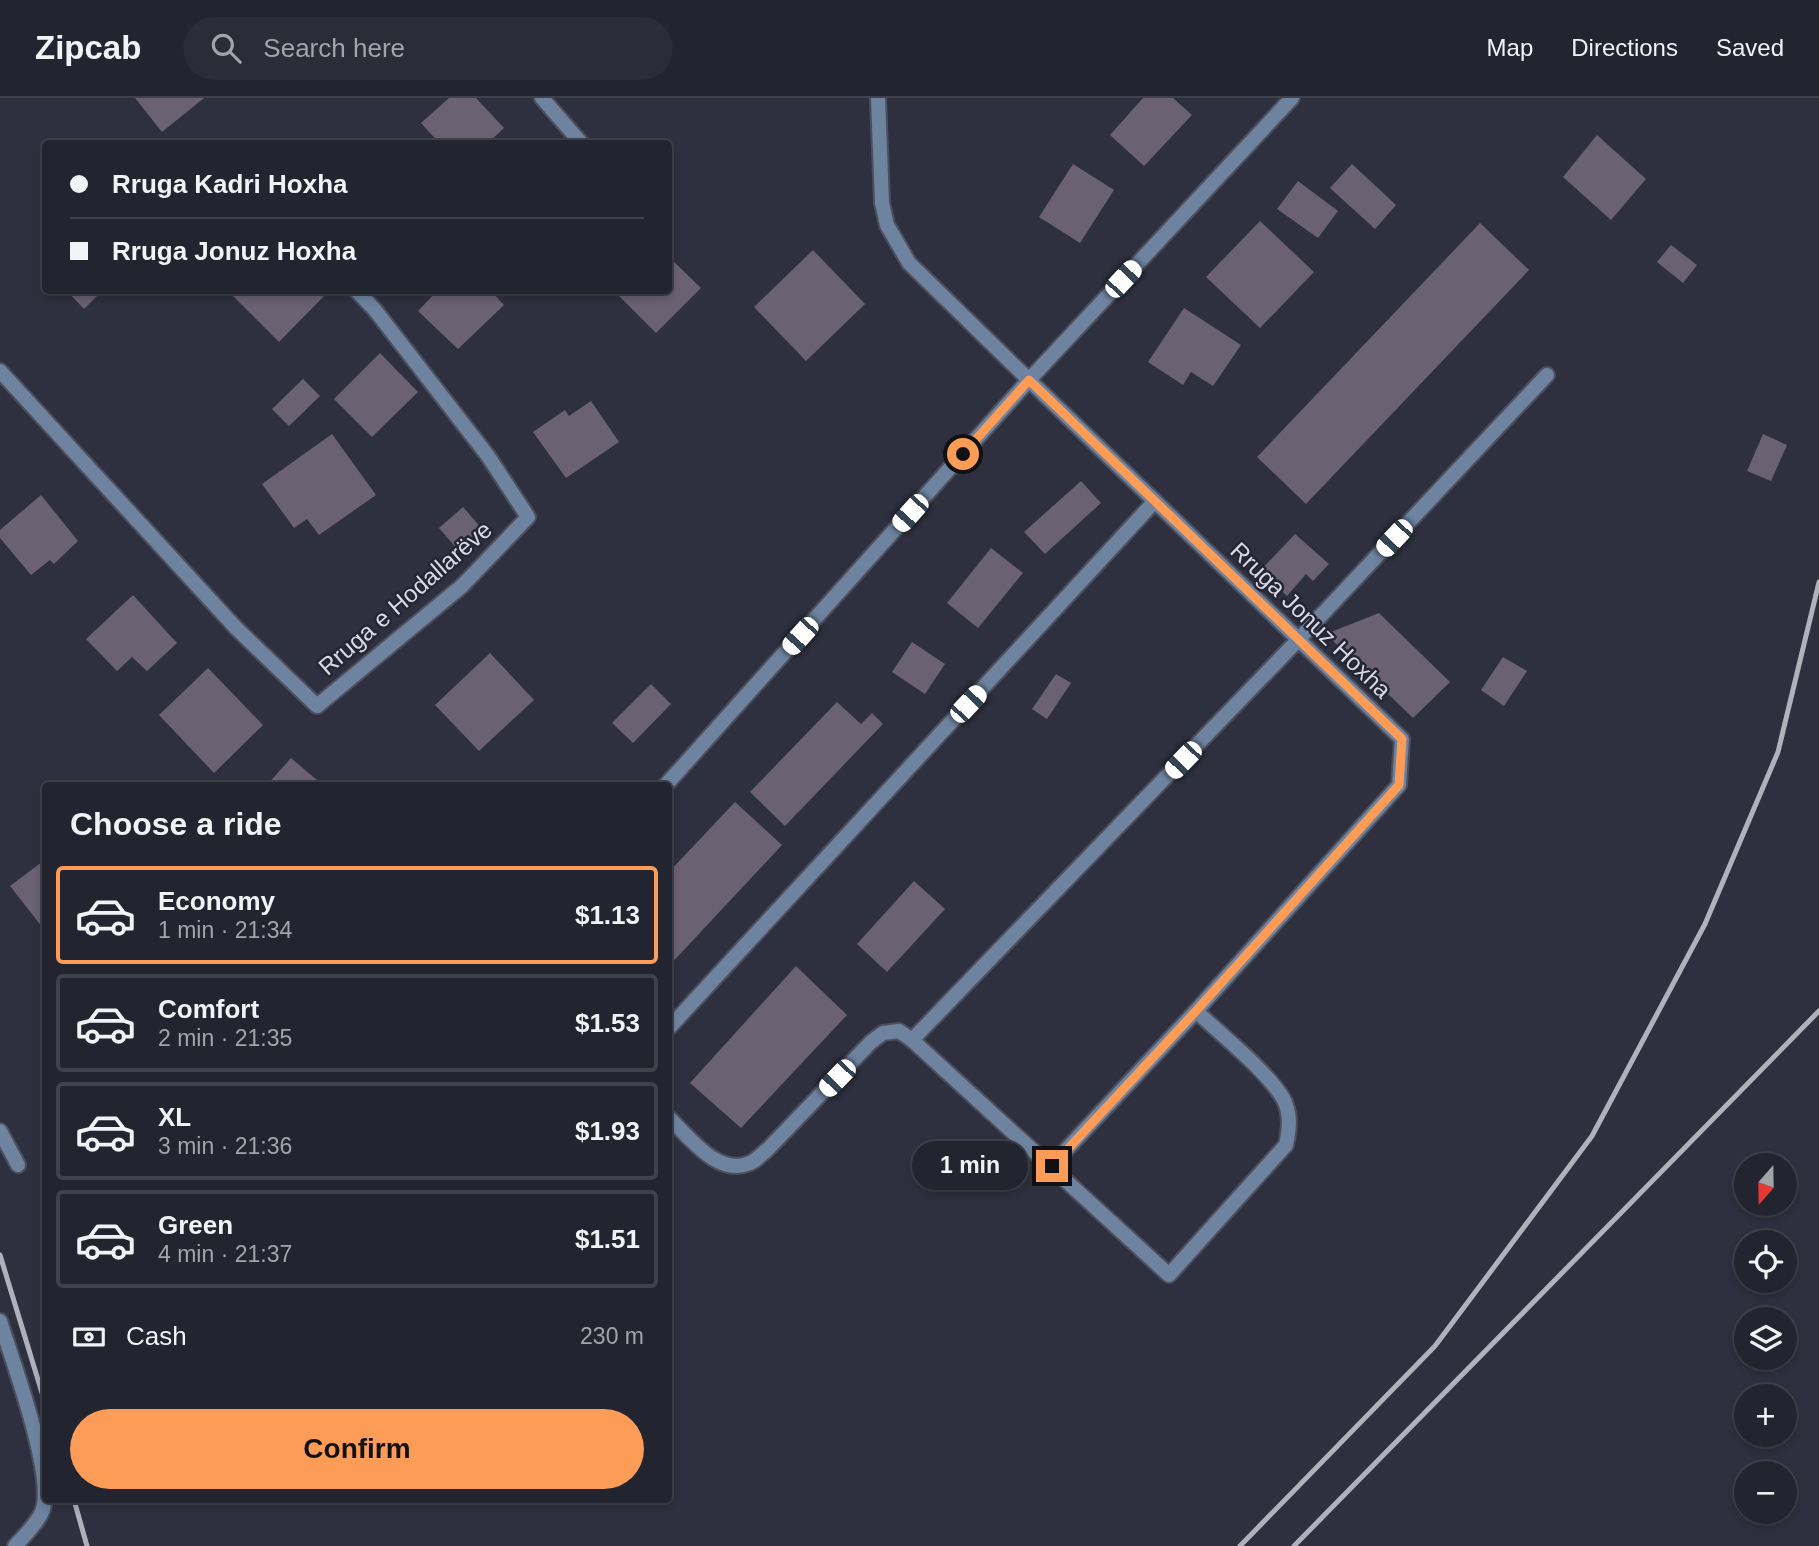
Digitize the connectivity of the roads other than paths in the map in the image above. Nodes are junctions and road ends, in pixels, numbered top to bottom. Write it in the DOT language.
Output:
graph roads {
  1 [pos="542,98"];
  2 [pos="878,98"];
  3 [pos="1292,98"];
  4 [pos="579,140"];
  5 [pos="360,294"];
  6 [pos="0,371"];
  7 [pos="1547,375"];
  8 [pos="1029,380"];
  9 [pos="1155,501"];
  10 [pos="1299,639"];
  11 [pos="669,782"];
  12 [pos="1196,1011"];
  13 [pos="672,1025"];
  14 [pos="912,1040"];
  15 [pos="672,1121"];
  16 [pos="0,1131"];
  17 [pos="18,1165"];
  18 [pos="1052,1166"];
  19 [pos="0,1321"];
  20 [pos="42,1464"];
  21 [pos="43,1503"];
  22 [pos="15,1546"];
  1 -- 4 [label="street"];
  2 -- 8 [label="street, Rruga Jonuz Hoxha"];
  3 -- 8 [label="street"];
  5 -- 6 [label="street, Rruga e Hodallarëve"];
  7 -- 10 [label="street"];
  8 -- 9 [label="street, Rruga Jonuz Hoxha"];
  8 -- 11 [label="street"];
  9 -- 10 [label="street, Rruga Jonuz Hoxha"];
  9 -- 13 [label="street"];
  10 -- 12 [label="street, Rruga Jonuz Hoxha"];
  10 -- 14 [label="street"];
  12 -- 18 [label="street, Rruga Jonuz Hoxha"];
  12 -- 18 [label="street"];
  14 -- 15 [label="street"];
  14 -- 18 [label="street"];
  16 -- 17 [label="street"];
  19 -- 20 [label="street"];
  21 -- 22 [label="street"];
}
